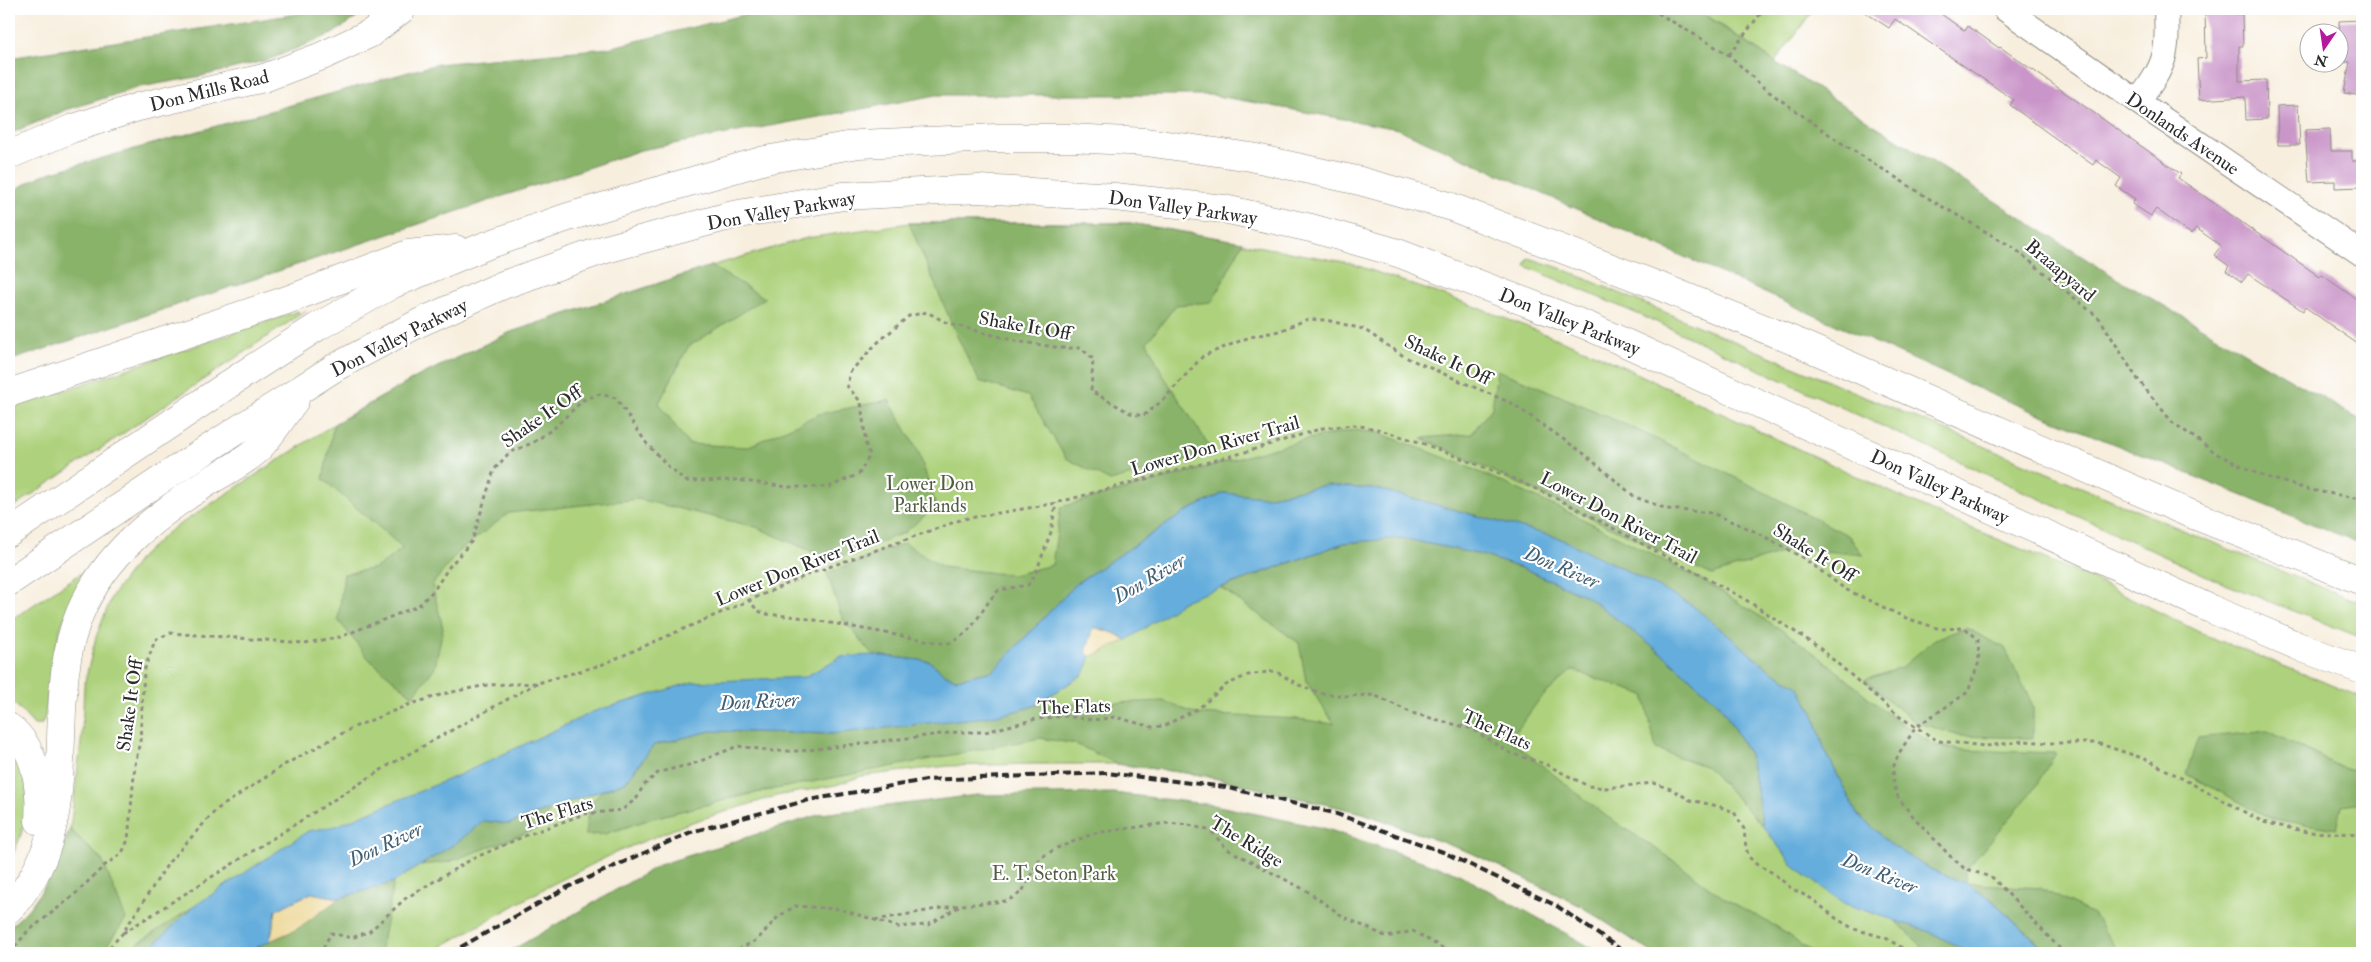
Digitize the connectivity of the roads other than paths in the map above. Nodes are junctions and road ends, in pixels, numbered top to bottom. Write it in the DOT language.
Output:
graph roads {
  1 [pos="402,9"];
  2 [pos="2005,9"];
  3 [pos="2166,9"];
  4 [pos="2138,102"];
  5 [pos="9,155"];
  6 [pos="485,246"];
  7 [pos="2362,254"];
  8 [pos="305,387"];
  9 [pos="9,393"];
  10 [pos="9,533"];
  11 [pos="2362,581"];
  12 [pos="9,582"];
  13 [pos="2362,670"];
  14 [pos="9,727"];
  15 [pos="9,884"];
  16 [pos="9,909"];
  1 -- 5 [label="main road, Don Mills Road"];
  2 -- 4 [label="street, Donlands Avenue"];
  3 -- 4 [label="street"];
  4 -- 7 [label="street, Donlands Avenue"];
  6 -- 9 [label="main road"];
  6 -- 10 [label="main road"];
  6 -- 11 [label="main road"];
  8 -- 12 [label="main road, Don Valley Parkway"];
  8 -- 13 [label="main road, Don Valley Parkway"];
  8 -- 16 [label="main road"];
  14 -- 15 [label="main road"];
}
